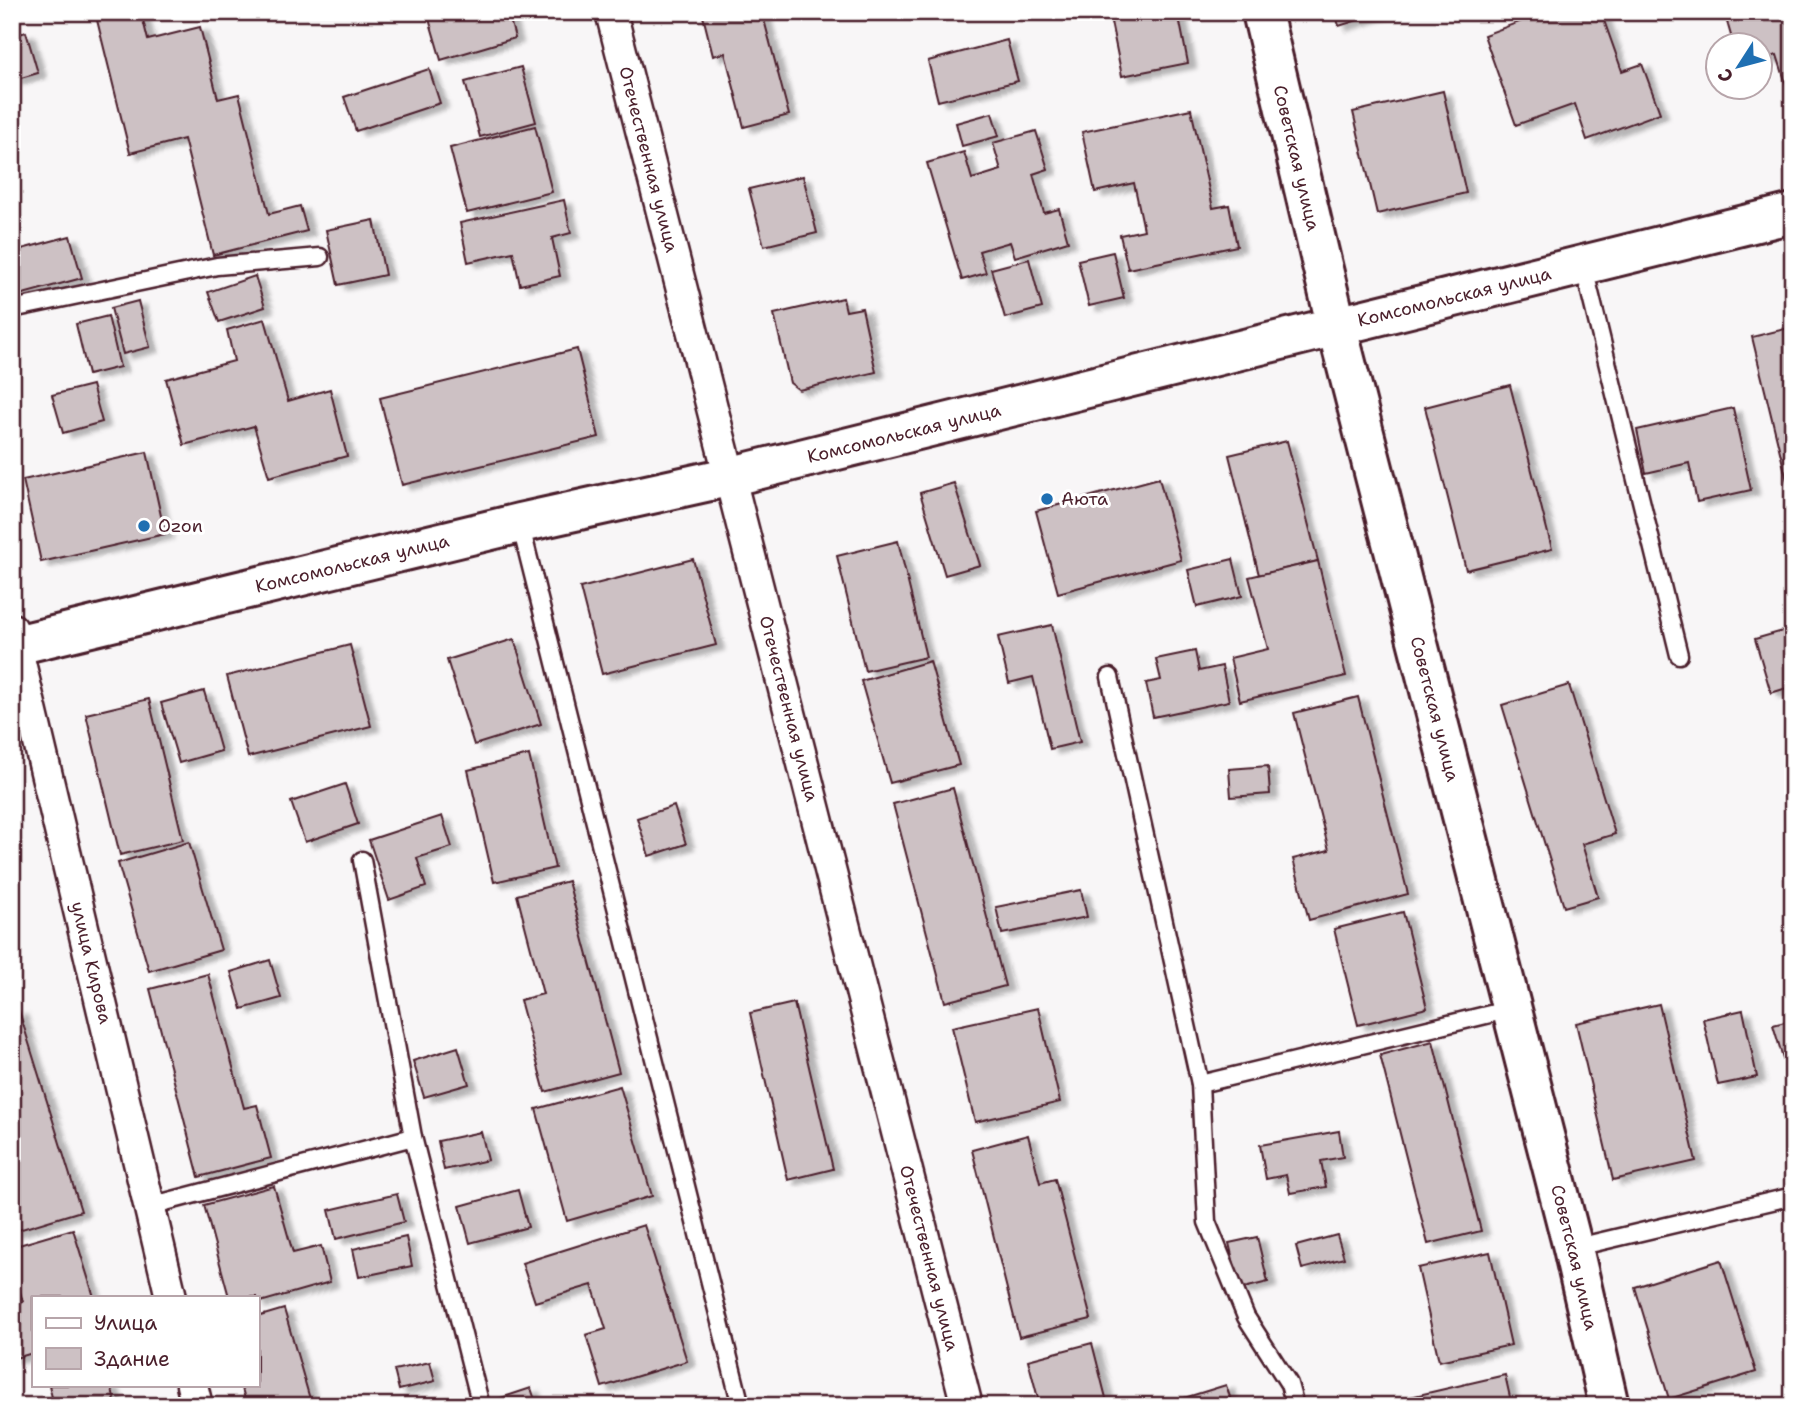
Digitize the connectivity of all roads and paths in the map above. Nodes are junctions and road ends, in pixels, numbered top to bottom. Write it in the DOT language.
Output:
graph roads {
  1 [pos="611,12"];
  2 [pos="1262,12"];
  3 [pos="1793,213"];
  4 [pos="320,257"];
  5 [pos="1583,264"];
  6 [pos="12,309"];
  7 [pos="1336,324"];
  8 [pos="728,477"];
  9 [pos="520,523"];
  10 [pos="14,640"];
  11 [pos="1679,654"];
  12 [pos="1110,677"];
  13 [pos="362,860"];
  14 [pos="1511,1009"];
  15 [pos="1200,1084"];
  16 [pos="413,1137"];
  17 [pos="1793,1196"];
  18 [pos="150,1206"];
  19 [pos="1573,1248"];
  20 [pos="172,1296"];
  21 [pos="192,1386"];
  22 [pos="197,1406"];
  23 [pos="481,1406"];
  24 [pos="741,1406"];
  25 [pos="967,1406"];
  26 [pos="1295,1406"];
  27 [pos="1609,1406"];
  1 -- 8 [label="street, Отечественная улица"];
  2 -- 7 [label="main road, Советская улица"];
  3 -- 5 [label="main road, Комсомольская улица"];
  4 -- 6 [label="lane"];
  5 -- 7 [label="main road, Комсомольская улица"];
  5 -- 11 [label="lane"];
  7 -- 8 [label="main road, Комсомольская улица"];
  7 -- 14 [label="main road, Советская улица"];
  8 -- 9 [label="main road, Комсомольская улица"];
  8 -- 25 [label="street, Отечественная улица"];
  9 -- 10 [label="main road, Комсомольская улица"];
  9 -- 24 [label="lane"];
  10 -- 18 [label="street, улица Кирова"];
  12 -- 15 [label="lane"];
  13 -- 16 [label="lane"];
  14 -- 15 [label="lane"];
  14 -- 19 [label="main road, Советская улица"];
  15 -- 26 [label="lane"];
  16 -- 18 [label="lane"];
  16 -- 23 [label="lane"];
  17 -- 19 [label="lane"];
  18 -- 20 [label="street, улица Кирова"];
  19 -- 27 [label="main road, Советская улица"];
  21 -- 22 [label="street"];
}
